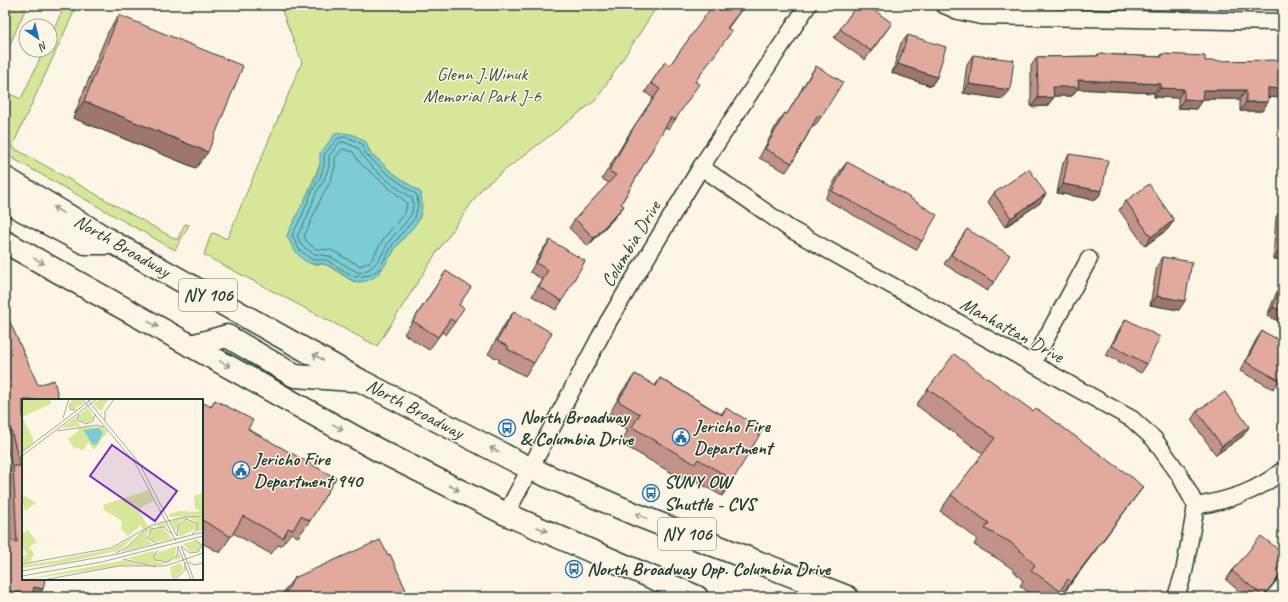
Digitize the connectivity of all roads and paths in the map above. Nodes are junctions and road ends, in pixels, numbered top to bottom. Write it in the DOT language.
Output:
graph roads {
  1 [pos="808,5"];
  2 [pos="944,5"];
  3 [pos="1283,22"];
  4 [pos="701,167"];
  5 [pos="5,178"];
  6 [pos="5,201"];
  7 [pos="5,242"];
  8 [pos="114,243"];
  9 [pos="1089,259"];
  10 [pos="191,346"];
  11 [pos="1032,364"];
  12 [pos="361,381"];
  13 [pos="529,468"];
  14 [pos="1283,470"];
  15 [pos="1196,506"];
  16 [pos="506,514"];
  17 [pos="697,597"];
  18 [pos="847,597"];
  19 [pos="1176,597"];
  1 -- 4 [label="street, Columbia Drive"];
  2 -- 3 [label="street"];
  4 -- 11 [label="street, Manhattan Drive"];
  4 -- 13 [label="street, Columbia Drive"];
  8 -- 5 [label="main road, North Broadway / NY 106, one-way"];
  6 -- 8 [label="main road"];
  7 -- 10 [label="main road, NY 106, one-way"];
  12 -- 8 [label="main road, North Broadway / NY 106, one-way"];
  9 -- 11 [label="street"];
  10 -- 12 [label="main road"];
  10 -- 16 [label="main road, NY 106, one-way"];
  11 -- 15 [label="street, Manhattan Drive"];
  13 -- 12 [label="main road, North Broadway / NY 106, one-way"];
  13 -- 16 [label="street, Columbia Drive"];
  18 -- 13 [label="main road, North Broadway / NY 106, one-way"];
  14 -- 15 [label="street"];
  15 -- 19 [label="street"];
  16 -- 17 [label="main road, NY 106, one-way"];
}
